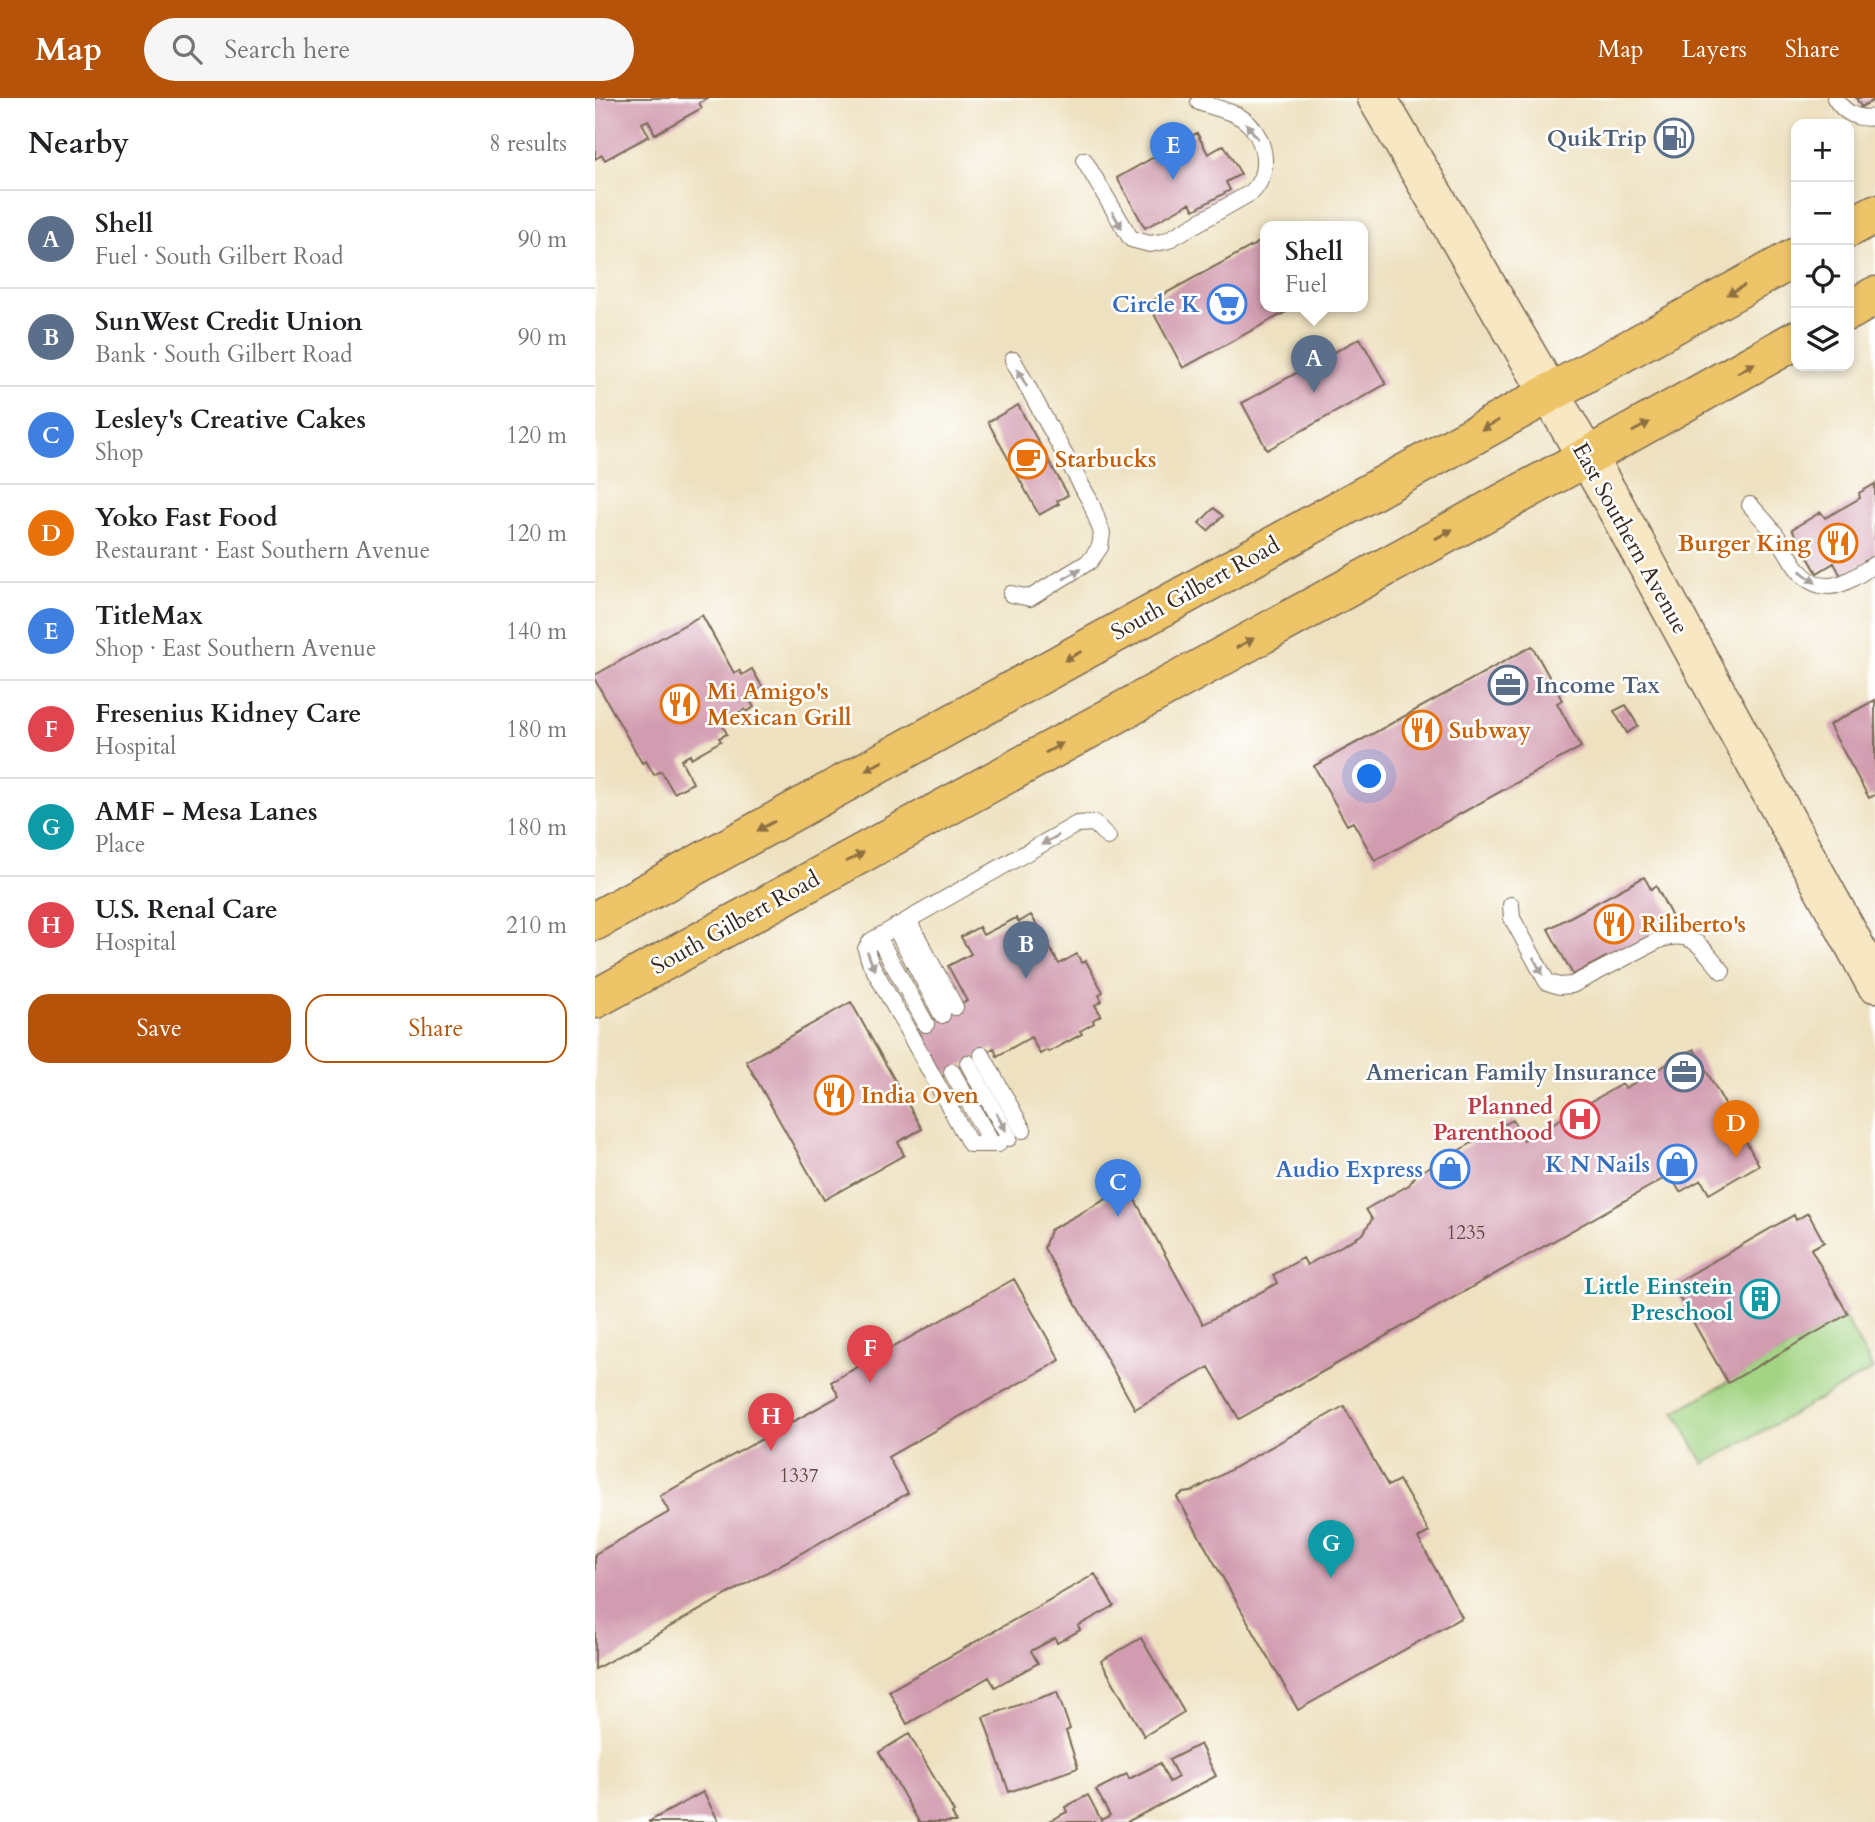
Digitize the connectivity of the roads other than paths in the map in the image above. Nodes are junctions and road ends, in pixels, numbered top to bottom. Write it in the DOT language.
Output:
graph roads {
  1 [pos="1377,98"];
  2 [pos="1835,98"];
  3 [pos="1199,102"];
  4 [pos="1875,117"];
  5 [pos="1084,160"];
  6 [pos="1875,214"];
  7 [pos="1854,225"];
  8 [pos="1791,260"];
  9 [pos="1875,296"];
  10 [pos="1854,308"];
  11 [pos="1791,343"];
  12 [pos="1013,360"];
  13 [pos="1549,392"];
  14 [pos="1587,457"];
  15 [pos="1750,505"];
  16 [pos="1875,565"];
  17 [pos="1011,594"];
  18 [pos="1108,837"];
  19 [pos="1511,905"];
  20 [pos="595,921"];
  21 [pos="902,923"];
  22 [pos="878,937"];
  23 [pos="1722,971"];
  24 [pos="1875,983"];
  25 [pos="595,999"];
  26 [pos="949,1011"];
  27 [pos="926,1024"];
  28 [pos="975,1059"];
  29 [pos="952,1072"];
  30 [pos="1006,1139"];
  1 -- 13 [label="main road, East Southern Avenue"];
  2 -- 4 [label="lane"];
  5 -- 3 [label="lane, one-way"];
  6 -- 7 [label="main road"];
  8 -- 13 [label="main road, South Gilbert Road, one-way"];
  9 -- 10 [label="main road"];
  14 -- 11 [label="main road, South Gilbert Road, one-way"];
  17 -- 12 [label="lane, one-way"];
  13 -- 14 [label="main road, East Southern Avenue"];
  13 -- 20 [label="main road, South Gilbert Road, one-way"];
  14 -- 24 [label="main road, East Southern Avenue"];
  25 -- 14 [label="main road, South Gilbert Road, one-way"];
  15 -- 16 [label="lane, one-way"];
  18 -- 21 [label="lane, one-way"];
  19 -- 23 [label="lane, one-way"];
  21 -- 22 [label="lane"];
  21 -- 26 [label="lane"];
  22 -- 27 [label="lane"];
  22 -- 30 [label="lane, one-way"];
  28 -- 30 [label="lane, one-way"];
  29 -- 30 [label="lane"];
}
